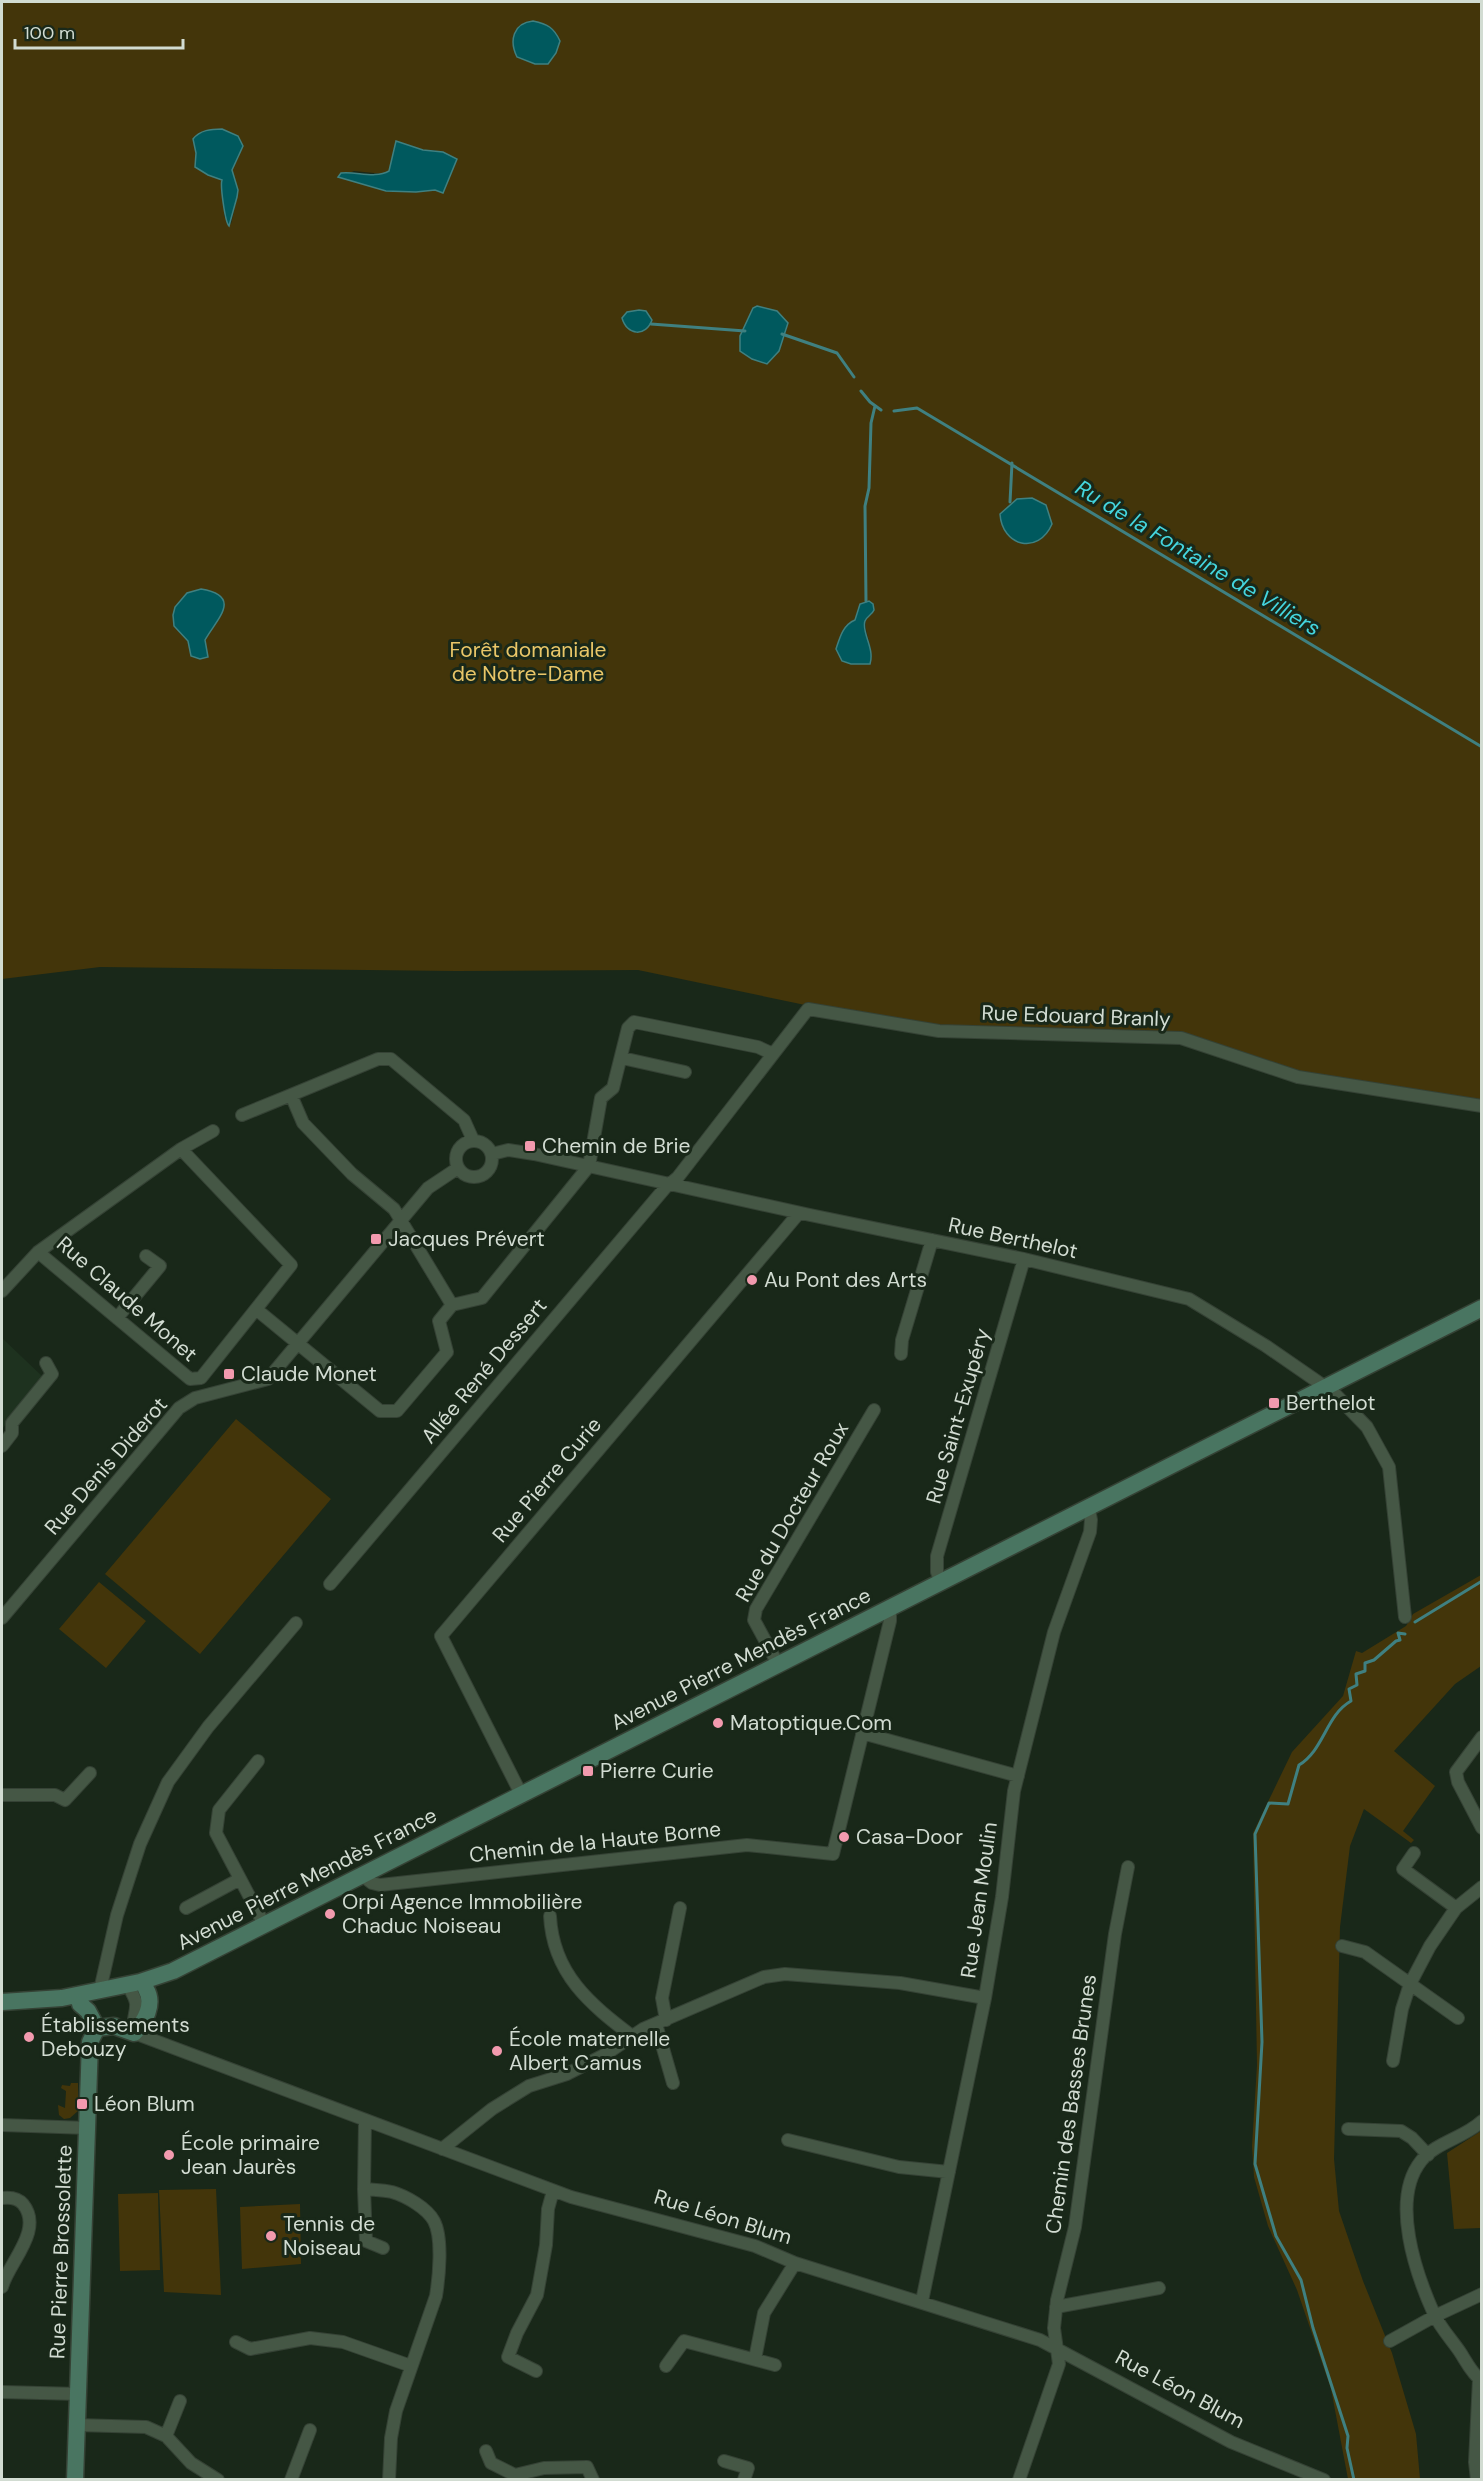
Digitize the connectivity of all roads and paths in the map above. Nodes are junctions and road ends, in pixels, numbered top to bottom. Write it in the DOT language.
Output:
graph roads {
  1 [pos="808,1009"];
  2 [pos="773,1054"];
  3 [pos="622,1058"];
  4 [pos="685,1072"];
  5 [pos="291,1095"];
  6 [pos="1482,1106"];
  7 [pos="242,1115"];
  8 [pos="213,1131"];
  9 [pos="473,1140"];
  10 [pos="181,1149"];
  11 [pos="492,1154"];
  12 [pos="589,1166"];
  13 [pos="458,1168"];
  14 [pos="668,1185"];
  15 [pos="800,1213"];
  16 [pos="401,1220"];
  17 [pos="932,1240"];
  18 [pos="38,1252"];
  19 [pos="146,1256"];
  20 [pos="1024,1259"];
  21 [pos="2,1291"];
  22 [pos="452,1305"];
  23 [pos="1482,1308"];
  24 [pos="256,1310"];
  25 [pos="117,1318"];
  26 [pos="299,1342"];
  27 [pos="901,1354"];
  28 [pos="46,1363"];
  29 [pos="1325,1388"];
  30 [pos="874,1410"];
  31 [pos="2,1446"];
  32 [pos="1089,1509"];
  33 [pos="941,1583"];
  34 [pos="330,1584"];
  35 [pos="890,1609"];
  36 [pos="1405,1617"];
  37 [pos="2,1618"];
  38 [pos="296,1623"];
  39 [pos="779,1666"];
  40 [pos="862,1733"];
  41 [pos="1482,1737"];
  42 [pos="258,1761"];
  43 [pos="90,1773"];
  44 [pos="1018,1776"];
  45 [pos="2,1795"];
  46 [pos="522,1796"];
  47 [pos="1482,1828"];
  48 [pos="1414,1853"];
  49 [pos="1128,1867"];
  50 [pos="363,1876"];
  51 [pos="240,1879"];
  52 [pos="1482,1887"];
  53 [pos="186,1908"];
  54 [pos="680,1908"];
  55 [pos="1456,1908"];
  56 [pos="550,1916"];
  57 [pos="265,1926"];
  58 [pos="1342,1946"];
  59 [pos="1410,1984"];
  60 [pos="136,1987"];
  61 [pos="100,1990"];
  62 [pos="985,1998"];
  63 [pos="3,2002"];
  64 [pos="80,2004"];
  65 [pos="1458,2018"];
  66 [pos="661,2022"];
  67 [pos="98,2028"];
  68 [pos="134,2033"];
  69 [pos="632,2036"];
  70 [pos="1392,2061"];
  71 [pos="673,2084"];
  72 [pos="365,2120"];
  73 [pos="1482,2121"];
  74 [pos="2,2125"];
  75 [pos="88,2128"];
  76 [pos="1348,2129"];
  77 [pos="788,2140"];
  78 [pos="442,2150"];
  79 [pos="1428,2155"];
  80 [pos="949,2172"];
  81 [pos="364,2189"];
  82 [pos="553,2191"];
  83 [pos="2,2198"];
  84 [pos="383,2248"];
  85 [pos="795,2263"];
  86 [pos="2,2287"];
  87 [pos="1159,2288"];
  88 [pos="1482,2294"];
  89 [pos="922,2301"];
  90 [pos="1056,2307"];
  91 [pos="1435,2316"];
  92 [pos="1390,2341"];
  93 [pos="236,2342"];
  94 [pos="1056,2348"];
  95 [pos="755,2359"];
  96 [pos="775,2365"];
  97 [pos="411,2366"];
  98 [pos="666,2366"];
  99 [pos="536,2371"];
  100 [pos="1480,2380"];
  101 [pos="2,2391"];
  102 [pos="79,2394"];
  103 [pos="180,2401"];
  104 [pos="77,2425"];
  105 [pos="310,2430"];
  106 [pos="166,2436"];
  107 [pos="486,2451"];
  108 [pos="724,2461"];
  109 [pos="515,2477"];
  110 [pos="75,2480"];
  111 [pos="218,2480"];
  112 [pos="291,2480"];
  113 [pos="389,2480"];
  114 [pos="593,2480"];
  115 [pos="744,2480"];
  116 [pos="1019,2480"];
  117 [pos="1324,2480"];
  118 [pos="1477,2480"];
  1 -- 2 [label="street, Allée René Dessert"];
  1 -- 6 [label="street, Rue Edouard Branly"];
  2 -- 3 [label="street"];
  2 -- 14 [label="street, Allée René Dessert"];
  3 -- 4 [label="street"];
  3 -- 12 [label="street"];
  5 -- 7 [label="street"];
  5 -- 9 [label="street"];
  5 -- 16 [label="street"];
  8 -- 10 [label="street"];
  9 -- 11 [label="street"];
  9 -- 13 [label="street"];
  10 -- 18 [label="street, Rue Claude Monet"];
  10 -- 24 [label="street, Rue Claude Monet"];
  11 -- 12 [label="street"];
  11 -- 13 [label="street"];
  12 -- 14 [label="street"];
  12 -- 22 [label="street"];
  13 -- 16 [label="street, Rue Denis Diderot"];
  14 -- 15 [label="street, Rue Berthelot"];
  14 -- 34 [label="street, Allée René Dessert"];
  15 -- 17 [label="street, Rue Berthelot"];
  15 -- 46 [label="street, Rue Pierre Curie"];
  16 -- 22 [label="street"];
  16 -- 26 [label="street, Rue Denis Diderot"];
  17 -- 20 [label="street, Rue Berthelot"];
  17 -- 27 [label="street"];
  18 -- 21 [label="street"];
  18 -- 25 [label="street, Rue Claude Monet"];
  19 -- 25 [label="street"];
  20 -- 29 [label="street, Rue Berthelot"];
  20 -- 33 [label="street, Rue Saint-Exupéry"];
  22 -- 26 [label="street"];
  23 -- 29 [label="main road, Avenue Pierre Mendès France"];
  24 -- 25 [label="street, Rue Claude Monet"];
  24 -- 26 [label="street"];
  26 -- 37 [label="street, Rue Denis Diderot"];
  28 -- 31 [label="street"];
  29 -- 32 [label="main road, Avenue Pierre Mendès France"];
  29 -- 36 [label="street, Rue Berthelot"];
  30 -- 39 [label="street, Rue du Docteur Roux"];
  32 -- 33 [label="main road, Avenue Pierre Mendès France"];
  32 -- 44 [label="street, Rue Jean Moulin"];
  33 -- 35 [label="main road, Avenue Pierre Mendès France"];
  35 -- 39 [label="main road, Avenue Pierre Mendès France"];
  35 -- 40 [label="street"];
  38 -- 61 [label="street"];
  39 -- 46 [label="main road, Avenue Pierre Mendès France"];
  40 -- 44 [label="street"];
  40 -- 50 [label="street, Chemin de la Haute Borne"];
  41 -- 47 [label="street"];
  42 -- 51 [label="street"];
  43 -- 45 [label="street"];
  44 -- 62 [label="street, Rue Jean Moulin"];
  46 -- 50 [label="main road, Avenue Pierre Mendès France"];
  48 -- 55 [label="street"];
  49 -- 90 [label="street, Chemin des Basses Brunes"];
  50 -- 57 [label="main road, Avenue Pierre Mendès France"];
  51 -- 53 [label="street"];
  51 -- 57 [label="street"];
  52 -- 55 [label="street"];
  54 -- 66 [label="street"];
  55 -- 59 [label="street"];
  56 -- 69 [label="street"];
  57 -- 60 [label="main road, Avenue Pierre Mendès France"];
  58 -- 59 [label="street"];
  59 -- 65 [label="street"];
  59 -- 70 [label="street"];
  60 -- 61 [label="main road, Avenue Pierre Mendès France"];
  60 -- 64 [label="main road, Avenue Pierre Mendès France"];
  60 -- 68 [label="main road"];
  61 -- 63 [label="main road, Avenue Pierre Mendès France"];
  62 -- 66 [label="street"];
  62 -- 80 [label="street, Rue Jean Moulin"];
  63 -- 64 [label="main road, Avenue Pierre Mendès France"];
  64 -- 67 [label="main road"];
  66 -- 69 [label="street"];
  66 -- 71 [label="street"];
  67 -- 68 [label="main road, Rue Léon Blum"];
  67 -- 75 [label="main road, Rue Pierre Brossolette"];
  68 -- 72 [label="street, Rue Léon Blum"];
  69 -- 78 [label="street"];
  72 -- 78 [label="street, Rue Léon Blum"];
  72 -- 81 [label="street"];
  73 -- 79 [label="street"];
  74 -- 75 [label="street"];
  75 -- 102 [label="main road, Rue Pierre Brossolette"];
  76 -- 79 [label="street"];
  77 -- 80 [label="street"];
  78 -- 82 [label="street, Rue Léon Blum"];
  79 -- 91 [label="street"];
  80 -- 89 [label="street, Rue Jean Moulin"];
  81 -- 84 [label="street"];
  81 -- 97 [label="street"];
  82 -- 85 [label="street, Rue Léon Blum"];
  82 -- 99 [label="street"];
  83 -- 86 [label="street"];
  85 -- 89 [label="street, Rue Léon Blum"];
  85 -- 95 [label="street"];
  87 -- 90 [label="street"];
  88 -- 91 [label="street"];
  89 -- 94 [label="street, Rue Léon Blum"];
  90 -- 94 [label="street, Chemin des Basses Brunes"];
  91 -- 92 [label="street"];
  91 -- 100 [label="street"];
  93 -- 97 [label="street"];
  94 -- 116 [label="street, Chemin des Basses Brunes"];
  94 -- 117 [label="street, Rue Léon Blum"];
  95 -- 96 [label="street"];
  95 -- 98 [label="street"];
  97 -- 113 [label="street"];
  100 -- 118 [label="street"];
  101 -- 102 [label="street"];
  102 -- 104 [label="main road, Rue Pierre Brossolette"];
  103 -- 106 [label="street"];
  104 -- 106 [label="street"];
  104 -- 110 [label="main road, Rue Pierre Brossolette"];
  105 -- 112 [label="street"];
  106 -- 111 [label="street"];
  107 -- 109 [label="street"];
  108 -- 115 [label="street"];
  109 -- 114 [label="street"];
}
